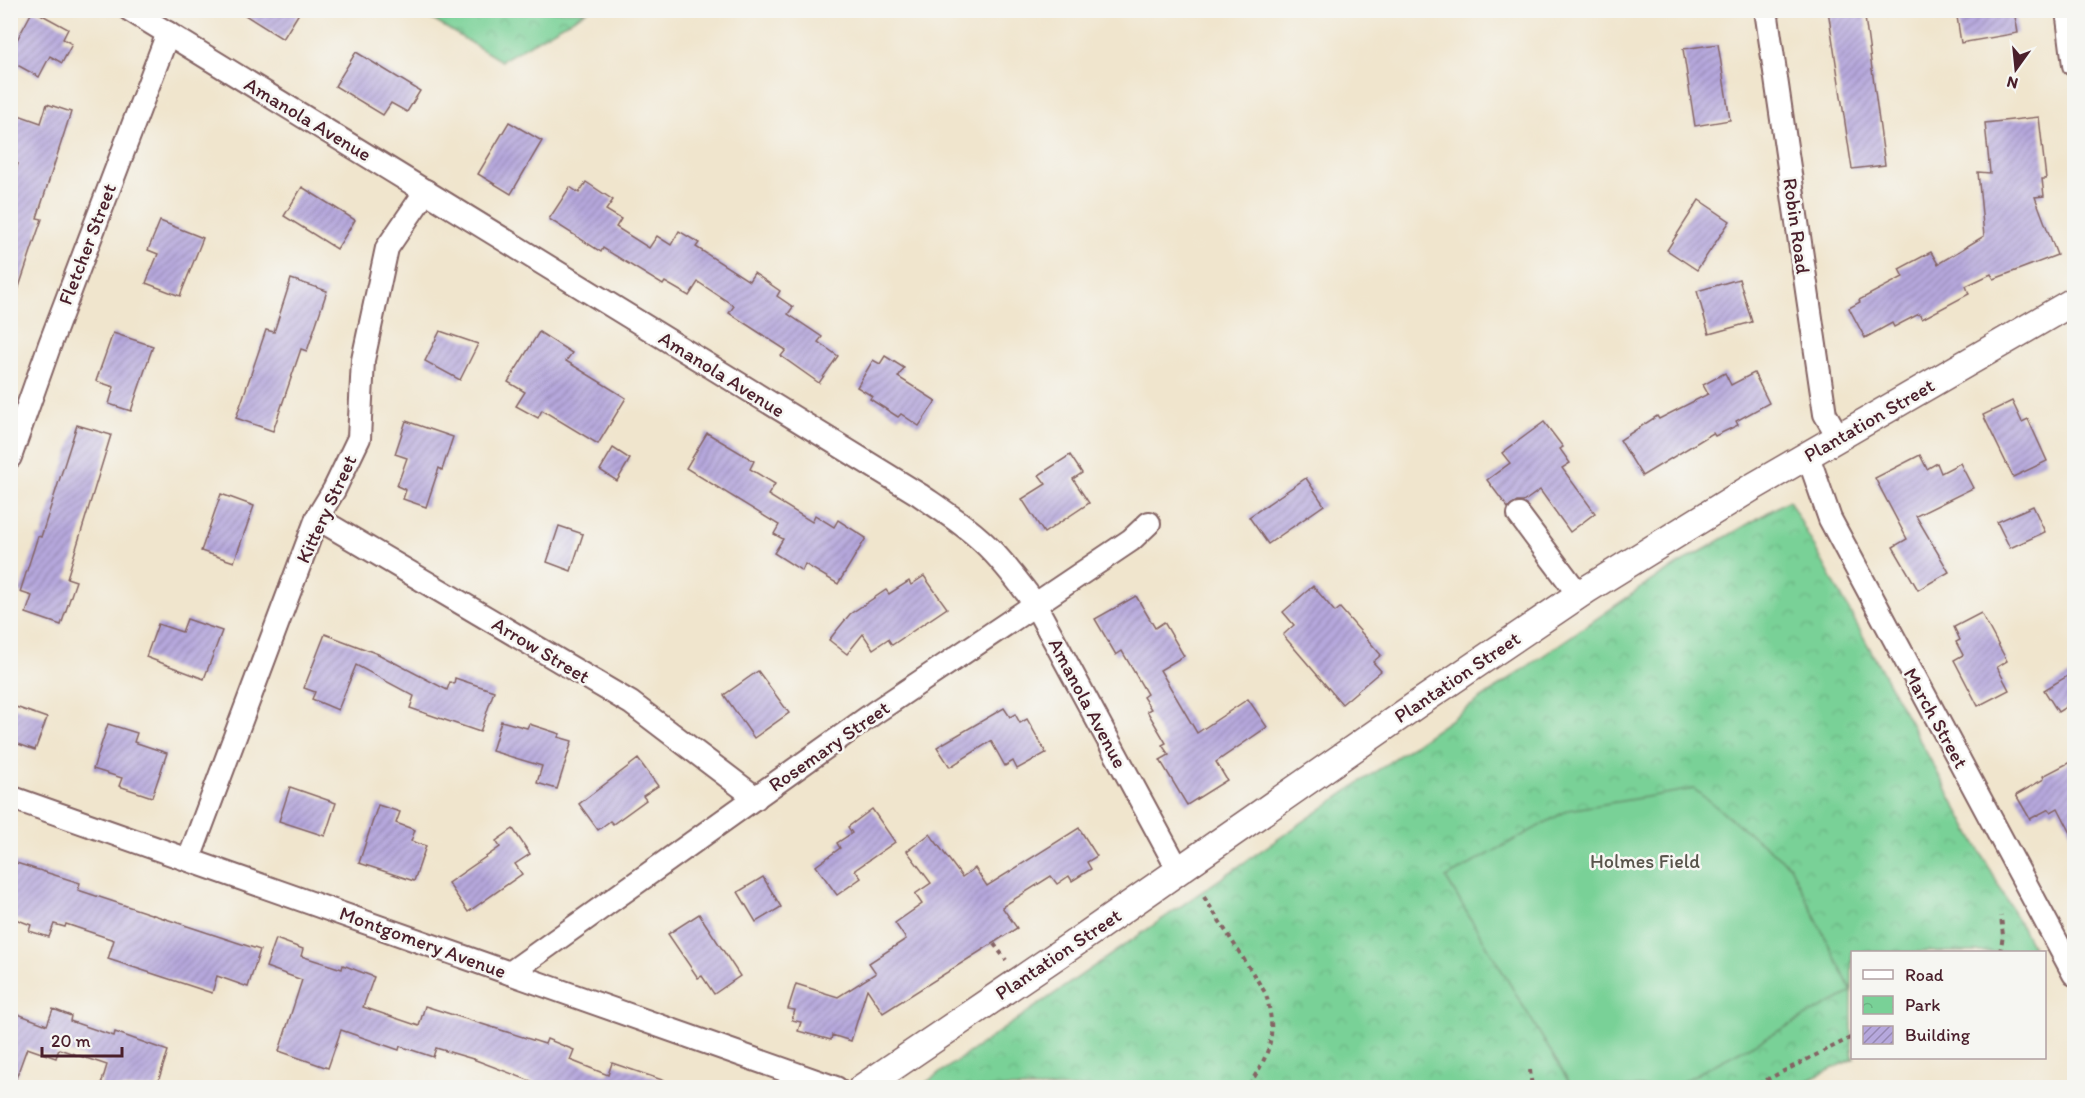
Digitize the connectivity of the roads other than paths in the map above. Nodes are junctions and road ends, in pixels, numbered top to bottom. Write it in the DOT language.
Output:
graph roads {
  1 [pos="130,10"];
  2 [pos="1766,10"];
  3 [pos="2067,10"];
  4 [pos="168,33"];
  5 [pos="2074,65"];
  6 [pos="426,191"];
  7 [pos="2074,302"];
  8 [pos="1839,438"];
  9 [pos="1808,456"];
  10 [pos="10,457"];
  11 [pos="1519,515"];
  12 [pos="317,518"];
  13 [pos="1149,523"];
  14 [pos="1579,595"];
  15 [pos="1035,605"];
  16 [pos="10,797"];
  17 [pos="756,798"];
  18 [pos="189,859"];
  19 [pos="1179,871"];
  20 [pos="510,973"];
  21 [pos="2074,974"];
  22 [pos="836,1088"];
  23 [pos="862,1088"];
  1 -- 4 [label="street, Amanola Avenue"];
  2 -- 8 [label="street, Robin Road"];
  3 -- 5 [label="street"];
  4 -- 6 [label="street, Amanola Avenue"];
  4 -- 10 [label="street, Fletcher Street"];
  6 -- 12 [label="street, Kittery Street"];
  6 -- 15 [label="street, Amanola Avenue"];
  7 -- 8 [label="street, Plantation Street"];
  8 -- 9 [label="street, Plantation Street"];
  9 -- 14 [label="street, Plantation Street"];
  9 -- 21 [label="street, March Street"];
  11 -- 14 [label="street"];
  12 -- 17 [label="street, Arrow Street"];
  12 -- 18 [label="street, Kittery Street"];
  13 -- 15 [label="street, Rosemary Street"];
  14 -- 19 [label="street, Plantation Street"];
  15 -- 17 [label="street, Rosemary Street"];
  15 -- 19 [label="street, Amanola Avenue"];
  16 -- 18 [label="street, Montgomery Avenue"];
  17 -- 20 [label="street, Rosemary Street"];
  18 -- 20 [label="street, Montgomery Avenue"];
  19 -- 23 [label="street, Plantation Street"];
  20 -- 22 [label="street, Montgomery Avenue"];
}
